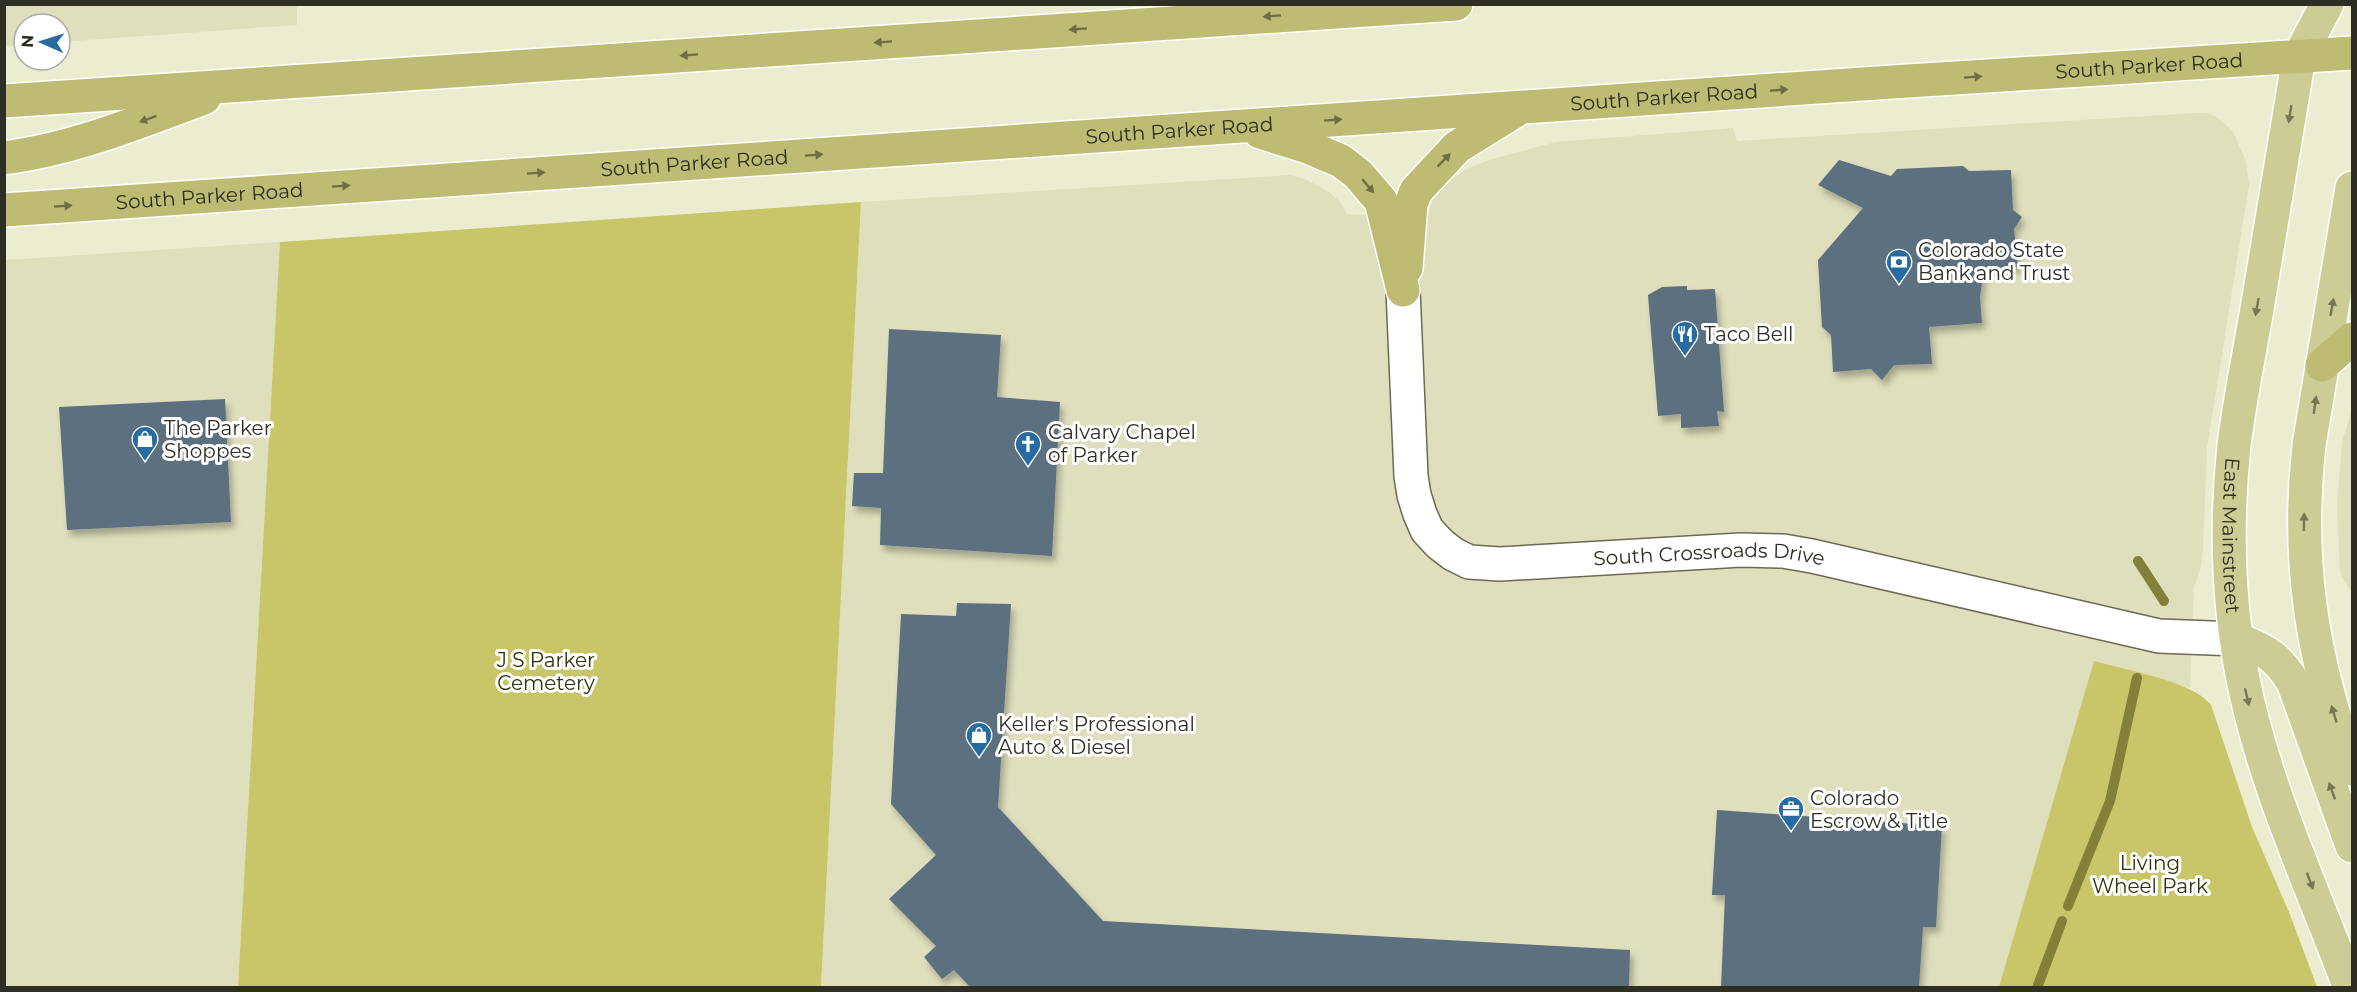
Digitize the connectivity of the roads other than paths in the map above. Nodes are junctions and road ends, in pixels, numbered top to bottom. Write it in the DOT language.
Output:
graph roads {
  1 [pos="1456,4"];
  2 [pos="2327,4"];
  3 [pos="2352,53"];
  4 [pos="2300,57"];
  5 [pos="243,85"];
  6 [pos="4,101"];
  7 [pos="1520,108"];
  8 [pos="1241,126"];
  9 [pos="4,158"];
  10 [pos="2352,188"];
  11 [pos="4,210"];
  12 [pos="1403,290"];
  13 [pos="2352,339"];
  14 [pos="2322,365"];
  15 [pos="2237,639"];
  16 [pos="2352,769"];
  17 [pos="2352,846"];
  18 [pos="2350,987"];
  1 -- 5 [label="highway, one-way"];
  2 -- 4 [label="main road, East Mainstreet"];
  3 -- 4 [label="highway, South Parker Road"];
  7 -- 4 [label="highway, South Parker Road, one-way"];
  4 -- 15 [label="main road, East Mainstreet, one-way"];
  5 -- 6 [label="highway"];
  5 -- 9 [label="highway, one-way"];
  8 -- 7 [label="highway, South Parker Road, one-way"];
  12 -- 7 [label="highway, one-way"];
  11 -- 8 [label="highway, South Parker Road, one-way"];
  8 -- 12 [label="highway, one-way"];
  14 -- 10 [label="main road, one-way"];
  12 -- 15 [label="street, South Crossroads Drive"];
  13 -- 14 [label="highway"];
  16 -- 14 [label="main road, one-way"];
  17 -- 15 [label="main road, one-way"];
  15 -- 18 [label="main road, East Mainstreet, one-way"];
}
